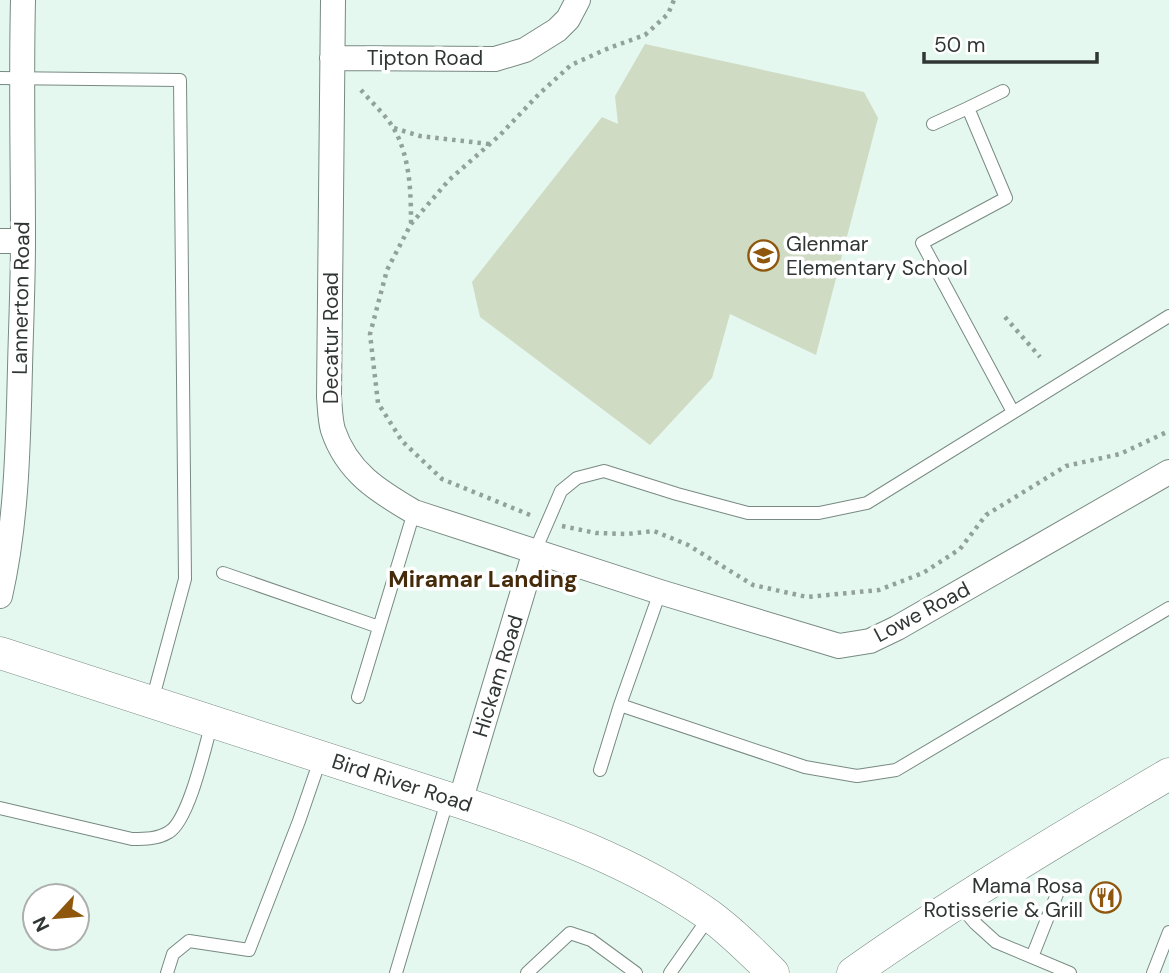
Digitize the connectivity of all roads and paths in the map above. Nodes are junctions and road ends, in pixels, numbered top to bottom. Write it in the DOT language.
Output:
graph roads {
  1 [pos="23,0"];
  2 [pos="332,0"];
  3 [pos="578,0"];
  4 [pos="674,0"];
  5 [pos="332,58"];
  6 [pos="10,78"];
  7 [pos="361,90"];
  8 [pos="1003,91"];
  9 [pos="968,108"];
  10 [pos="933,124"];
  11 [pos="394,128"];
  12 [pos="489,144"];
  13 [pos="411,224"];
  14 [pos="12,241"];
  15 [pos="1169,316"];
  16 [pos="1005,317"];
  17 [pos="1040,357"];
  18 [pos="1013,412"];
  19 [pos="1169,431"];
  20 [pos="1169,472"];
  21 [pos="414,512"];
  22 [pos="530,515"];
  23 [pos="561,526"];
  24 [pos="535,551"];
  25 [pos="223,572"];
  26 [pos="660,592"];
  27 [pos="0,596"];
  28 [pos="1169,608"];
  29 [pos="379,627"];
  30 [pos="0,653"];
  31 [pos="358,697"];
  32 [pos="152,702"];
  33 [pos="620,705"];
  34 [pos="212,722"];
  35 [pos="321,757"];
  36 [pos="600,770"];
  37 [pos="1169,774"];
  38 [pos="454,800"];
  39 [pos="0,808"];
  40 [pos="1057,894"];
  41 [pos="958,903"];
  42 [pos="710,916"];
  43 [pos="1169,932"];
  44 [pos="1032,957"];
  45 [pos="167,973"];
  46 [pos="396,973"];
  47 [pos="527,973"];
  48 [pos="636,973"];
  49 [pos="670,973"];
  50 [pos="773,973"];
  51 [pos="853,973"];
  52 [pos="1070,973"];
  53 [pos="1153,973"];
  1 -- 6 [label="street, Lannerton Road"];
  2 -- 5 [label="street, Decatur Road"];
  3 -- 5 [label="street, Tipton Road"];
  4 -- 12 [label="path"];
  5 -- 21 [label="street, Decatur Road"];
  6 -- 14 [label="street, Lannerton Road"];
  6 -- 32 [label="lane"];
  7 -- 11 [label="path"];
  8 -- 9 [label="lane"];
  9 -- 10 [label="lane"];
  9 -- 18 [label="lane"];
  11 -- 12 [label="path"];
  11 -- 13 [label="path"];
  12 -- 13 [label="path"];
  13 -- 22 [label="path"];
  14 -- 27 [label="street, Lannerton Road"];
  15 -- 18 [label="lane"];
  16 -- 17 [label="path"];
  18 -- 24 [label="lane"];
  19 -- 23 [label="path"];
  20 -- 26 [label="street, Lowe Road"];
  21 -- 24 [label="street, Decatur Road"];
  21 -- 29 [label="lane"];
  24 -- 26 [label="street, Lowe Road"];
  24 -- 38 [label="street, Hickam Road"];
  25 -- 29 [label="lane"];
  26 -- 33 [label="lane"];
  28 -- 33 [label="lane"];
  29 -- 31 [label="lane"];
  30 -- 32 [label="street, Bird River Road"];
  32 -- 34 [label="street, Bird River Road"];
  33 -- 36 [label="lane"];
  34 -- 35 [label="street, Bird River Road"];
  34 -- 39 [label="lane"];
  35 -- 38 [label="street, Bird River Road"];
  35 -- 45 [label="lane"];
  37 -- 41 [label="street"];
  38 -- 42 [label="street, Bird River Road"];
  38 -- 46 [label="lane"];
  40 -- 44 [label="lane"];
  41 -- 44 [label="lane"];
  41 -- 51 [label="street"];
  42 -- 49 [label="lane"];
  42 -- 50 [label="street, Bird River Road"];
  43 -- 53 [label="lane"];
  44 -- 52 [label="lane"];
  47 -- 48 [label="lane"];
}
